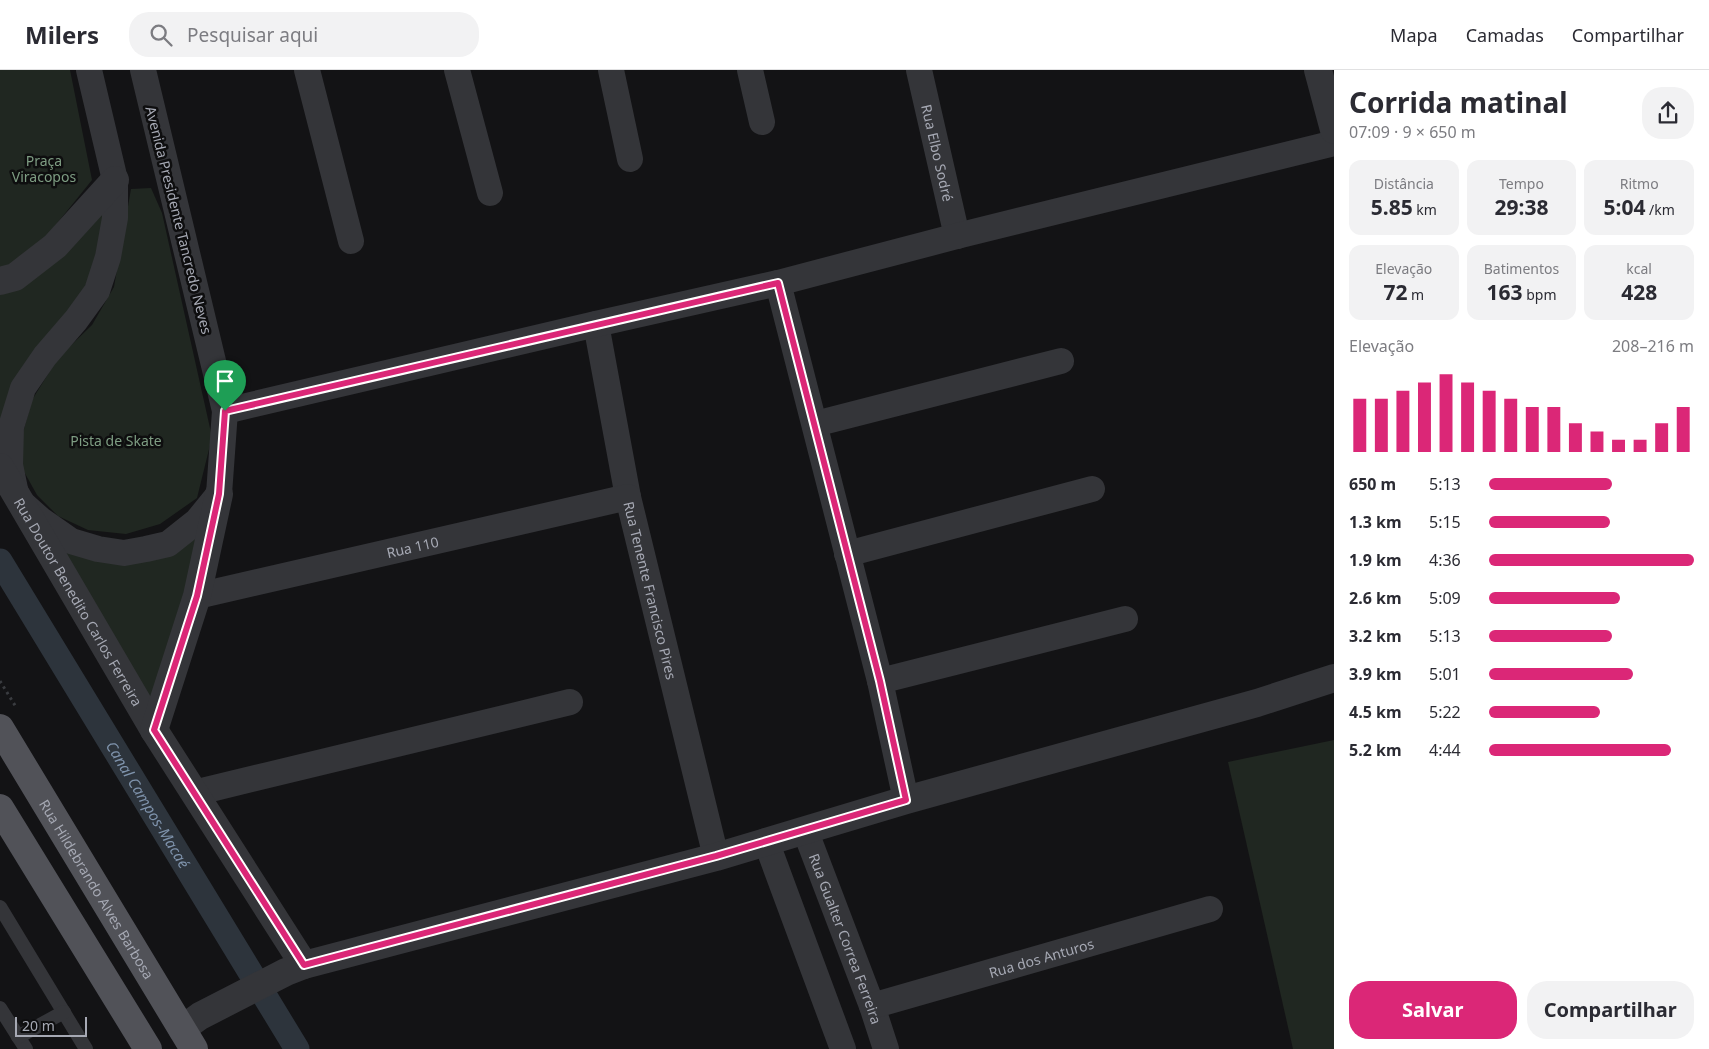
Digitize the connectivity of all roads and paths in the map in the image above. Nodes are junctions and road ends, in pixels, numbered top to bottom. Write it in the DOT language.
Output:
graph roads {
  1 [pos="89,70"];
  2 [pos="143,70"];
  3 [pos="307,70"];
  4 [pos="457,70"];
  5 [pos="611,70"];
  6 [pos="750,70"];
  7 [pos="1318,70"];
  8 [pos="924,71"];
  9 [pos="762,122"];
  10 [pos="1334,130"];
  11 [pos="1334,143"];
  12 [pos="630,159"];
  13 [pos="115,180"];
  14 [pos="490,193"];
  15 [pos="957,236"];
  16 [pos="351,241"];
  17 [pos="0,281"];
  18 [pos="778,283"];
  19 [pos="596,324"];
  20 [pos="1061,361"];
  21 [pos="225,411"];
  22 [pos="815,424"];
  23 [pos="0,468"];
  24 [pos="1092,489"];
  25 [pos="219,494"];
  26 [pos="19,497"];
  27 [pos="628,497"];
  28 [pos="846,554"];
  29 [pos="197,596"];
  30 [pos="1125,619"];
  31 [pos="1334,678"];
  32 [pos="880,681"];
  33 [pos="570,702"];
  34 [pos="0,728"];
  35 [pos="154,730"];
  36 [pos="194,793"];
  37 [pos="906,800"];
  38 [pos="0,808"];
  39 [pos="805,830"];
  40 [pos="766,841"];
  41 [pos="716,856"];
  42 [pos="0,907"];
  43 [pos="1210,910"];
  44 [pos="295,968"];
  45 [pos="872,1006"];
  46 [pos="0,1008"];
  47 [pos="64,1012"];
  48 [pos="192,1031"];
  49 [pos="18,1037"];
  50 [pos="26,1049"];
  51 [pos="86,1049"];
  52 [pos="148,1049"];
  53 [pos="843,1049"];
  54 [pos="886,1049"];
  1 -- 13 [label="street"];
  2 -- 21 [label="street, Avenida Presidente Tancredo Neves"];
  3 -- 16 [label="street"];
  4 -- 14 [label="street"];
  5 -- 12 [label="street"];
  6 -- 9 [label="street"];
  7 -- 10 [label="street"];
  8 -- 15 [label="street, Rua Elbo Sodré"];
  11 -- 15 [label="street"];
  13 -- 17 [label="street"];
  13 -- 26 [label="street"];
  15 -- 18 [label="street"];
  18 -- 19 [label="street"];
  18 -- 22 [label="street"];
  19 -- 21 [label="street"];
  19 -- 27 [label="street, Rua Tenente Francisco Pires"];
  20 -- 22 [label="street"];
  21 -- 25 [label="street, Avenida Presidente Tancredo Neves"];
  22 -- 28 [label="street"];
  23 -- 26 [label="street, Rua Doutor Benedito Carlos Ferreira"];
  24 -- 28 [label="street"];
  25 -- 26 [label="street"];
  25 -- 29 [label="street"];
  26 -- 35 [label="street, Rua Doutor Benedito Carlos Ferreira"];
  27 -- 29 [label="street, Rua 110"];
  27 -- 41 [label="street, Rua Tenente Francisco Pires"];
  28 -- 32 [label="street"];
  29 -- 35 [label="street"];
  30 -- 32 [label="street"];
  31 -- 37 [label="street"];
  32 -- 37 [label="street"];
  33 -- 36 [label="street"];
  34 -- 48 [label="main road, Rua Hildebrando Alves Barbosa"];
  35 -- 36 [label="street, Rua Doutor Benedito Carlos Ferreira"];
  36 -- 44 [label="street, Rua Doutor Benedito Carlos Ferreira"];
  37 -- 39 [label="street"];
  38 -- 52 [label="main road"];
  39 -- 40 [label="street"];
  39 -- 45 [label="street, Rua Gualter Correa Ferreira"];
  40 -- 41 [label="street"];
  40 -- 53 [label="street"];
  41 -- 44 [label="street"];
  42 -- 47 [label="lane"];
  43 -- 45 [label="street, Rua dos Anturos"];
  44 -- 48 [label="street"];
  45 -- 54 [label="street, Rua Gualter Correa Ferreira"];
  46 -- 49 [label="lane"];
  47 -- 49 [label="lane"];
  47 -- 51 [label="lane"];
  49 -- 50 [label="lane"];
}
